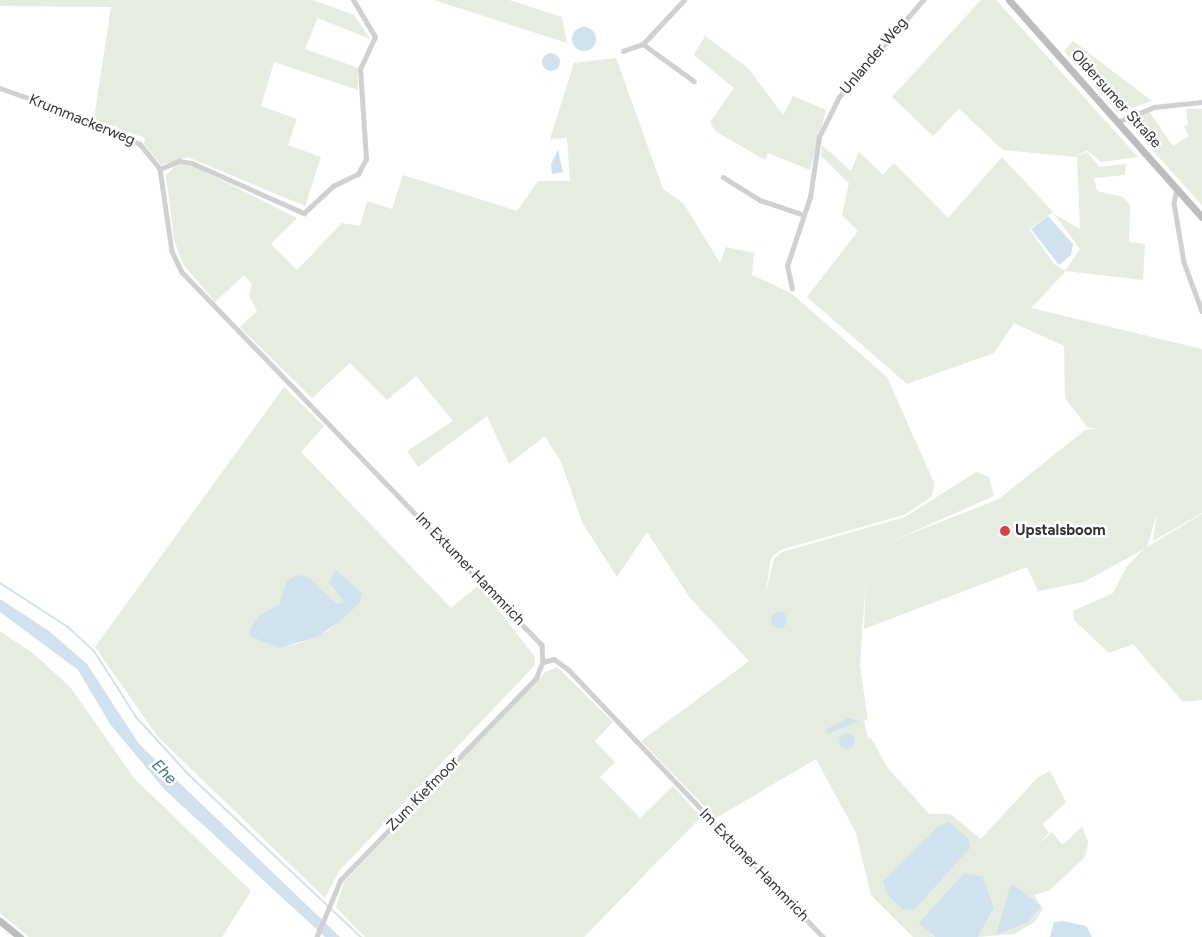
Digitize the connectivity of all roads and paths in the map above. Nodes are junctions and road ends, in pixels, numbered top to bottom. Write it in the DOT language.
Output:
graph roads {
  1 [pos="353,0"];
  2 [pos="684,0"];
  3 [pos="923,0"];
  4 [pos="1009,0"];
  5 [pos="643,44"];
  6 [pos="623,51"];
  7 [pos="694,82"];
  8 [pos="0,88"];
  9 [pos="1202,102"];
  10 [pos="1116,122"];
  11 [pos="160,170"];
  12 [pos="723,177"];
  13 [pos="1177,189"];
  14 [pos="804,215"];
  15 [pos="1202,217"];
  16 [pos="792,289"];
  17 [pos="1202,311"];
  18 [pos="543,662"];
  19 [pos="0,921"];
  20 [pos="20,937"];
  21 [pos="317,937"];
  22 [pos="823,937"];
  1 -- 11 [label="street"];
  2 -- 5 [label="street"];
  3 -- 14 [label="street, Unlander Weg"];
  4 -- 10 [label="main road, Oldersumer Straße"];
  5 -- 6 [label="street"];
  5 -- 7 [label="street"];
  8 -- 11 [label="street, Krummackerweg"];
  9 -- 10 [label="street"];
  10 -- 13 [label="main road, Oldersumer Straße"];
  11 -- 18 [label="street, Im Extumer Hammrich"];
  12 -- 14 [label="street"];
  13 -- 15 [label="main road, Oldersumer Straße"];
  13 -- 17 [label="street"];
  14 -- 16 [label="street, Unlander Weg"];
  18 -- 21 [label="street, Zum Kiefmoor"];
  18 -- 22 [label="street, Im Extumer Hammrich"];
  19 -- 20 [label="main road"];
}
